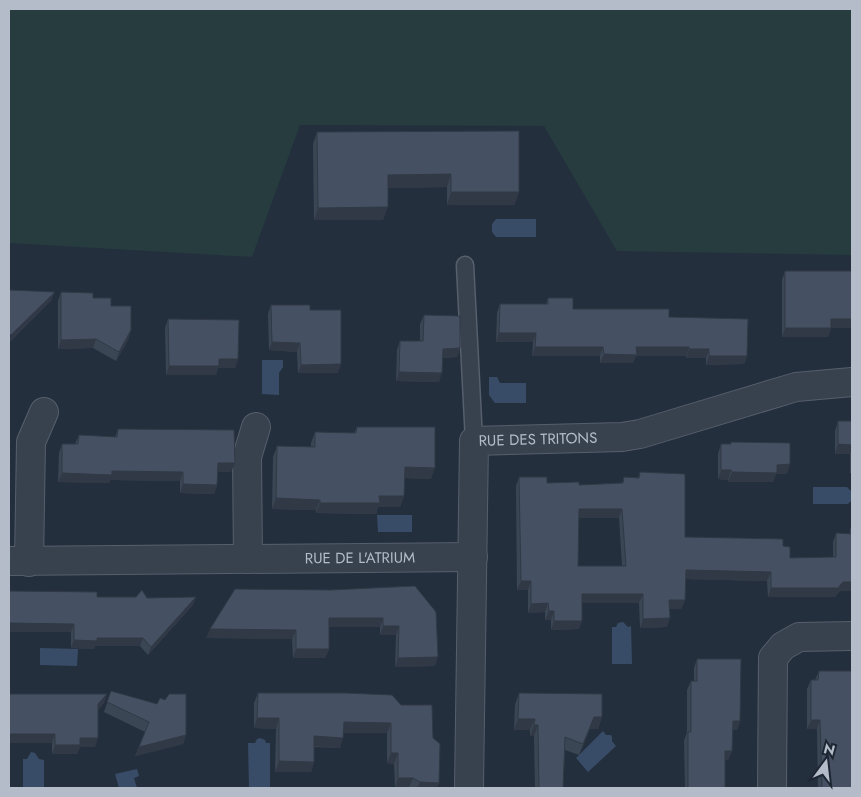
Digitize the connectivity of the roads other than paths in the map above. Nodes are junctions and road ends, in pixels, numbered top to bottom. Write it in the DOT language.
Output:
graph roads {
  1 [pos="465,265"];
  2 [pos="852,382"];
  3 [pos="44,412"];
  4 [pos="256,427"];
  5 [pos="474,440"];
  6 [pos="473,558"];
  7 [pos="248,559"];
  8 [pos="19,562"];
  9 [pos="852,636"];
  10 [pos="469,788"];
  11 [pos="772,788"];
  1 -- 5 [label="lane"];
  2 -- 5 [label="street, RUE DES TRITONS"];
  3 -- 8 [label="street, RUE DE L'ATRIUM"];
  4 -- 7 [label="street"];
  5 -- 6 [label="street, RUE DES TRITONS"];
  6 -- 7 [label="street, RUE DE L'ATRIUM"];
  6 -- 10 [label="street, RUE DES TRITONS"];
  7 -- 8 [label="street, RUE DE L'ATRIUM"];
  9 -- 11 [label="street"];
}
